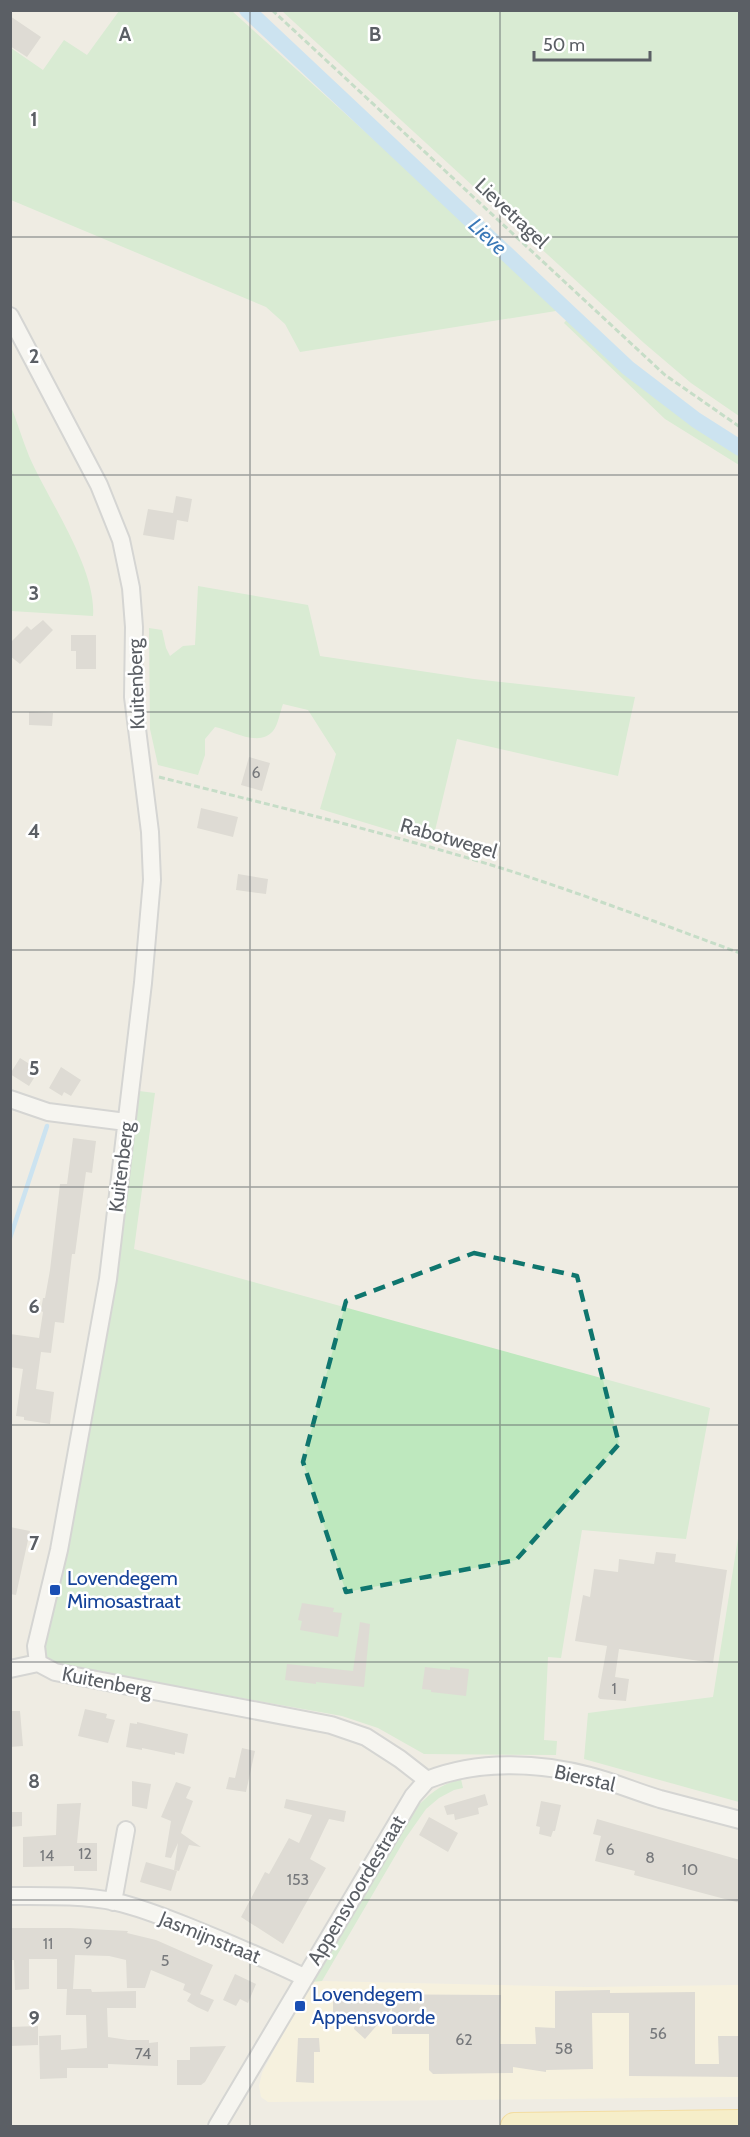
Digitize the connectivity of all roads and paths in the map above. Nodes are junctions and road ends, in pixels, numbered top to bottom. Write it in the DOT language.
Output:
graph roads {
  1 [pos="272,10"];
  2 [pos="10,316"];
  3 [pos="740,427"];
  4 [pos="143,773"];
  5 [pos="740,953"];
  6 [pos="10,1099"];
  7 [pos="126,1122"];
  8 [pos="38,1663"];
  9 [pos="10,1669"];
  10 [pos="428,1780"];
  11 [pos="740,1820"];
  12 [pos="126,1830"];
  13 [pos="10,1896"];
  14 [pos="113,1902"];
  15 [pos="304,1977"];
  16 [pos="740,2123"];
  17 [pos="217,2127"];
  18 [pos="514,2127"];
  1 -- 3 [label="path, Lievetragel"];
  2 -- 4 [label="street, Kuitenberg"];
  4 -- 5 [label="path, Rabotwegel"];
  4 -- 7 [label="street, Kuitenberg"];
  6 -- 7 [label="street"];
  7 -- 8 [label="street, Kuitenberg"];
  8 -- 9 [label="street"];
  8 -- 10 [label="street, Kuitenberg"];
  10 -- 11 [label="street, Bierstal"];
  10 -- 15 [label="street, Appensvoordestraat"];
  12 -- 14 [label="street"];
  13 -- 14 [label="street, Jasmijnstraat"];
  14 -- 15 [label="street, Jasmijnstraat"];
  15 -- 17 [label="street, Appensvoordestraat"];
  16 -- 18 [label="main road"];
}
